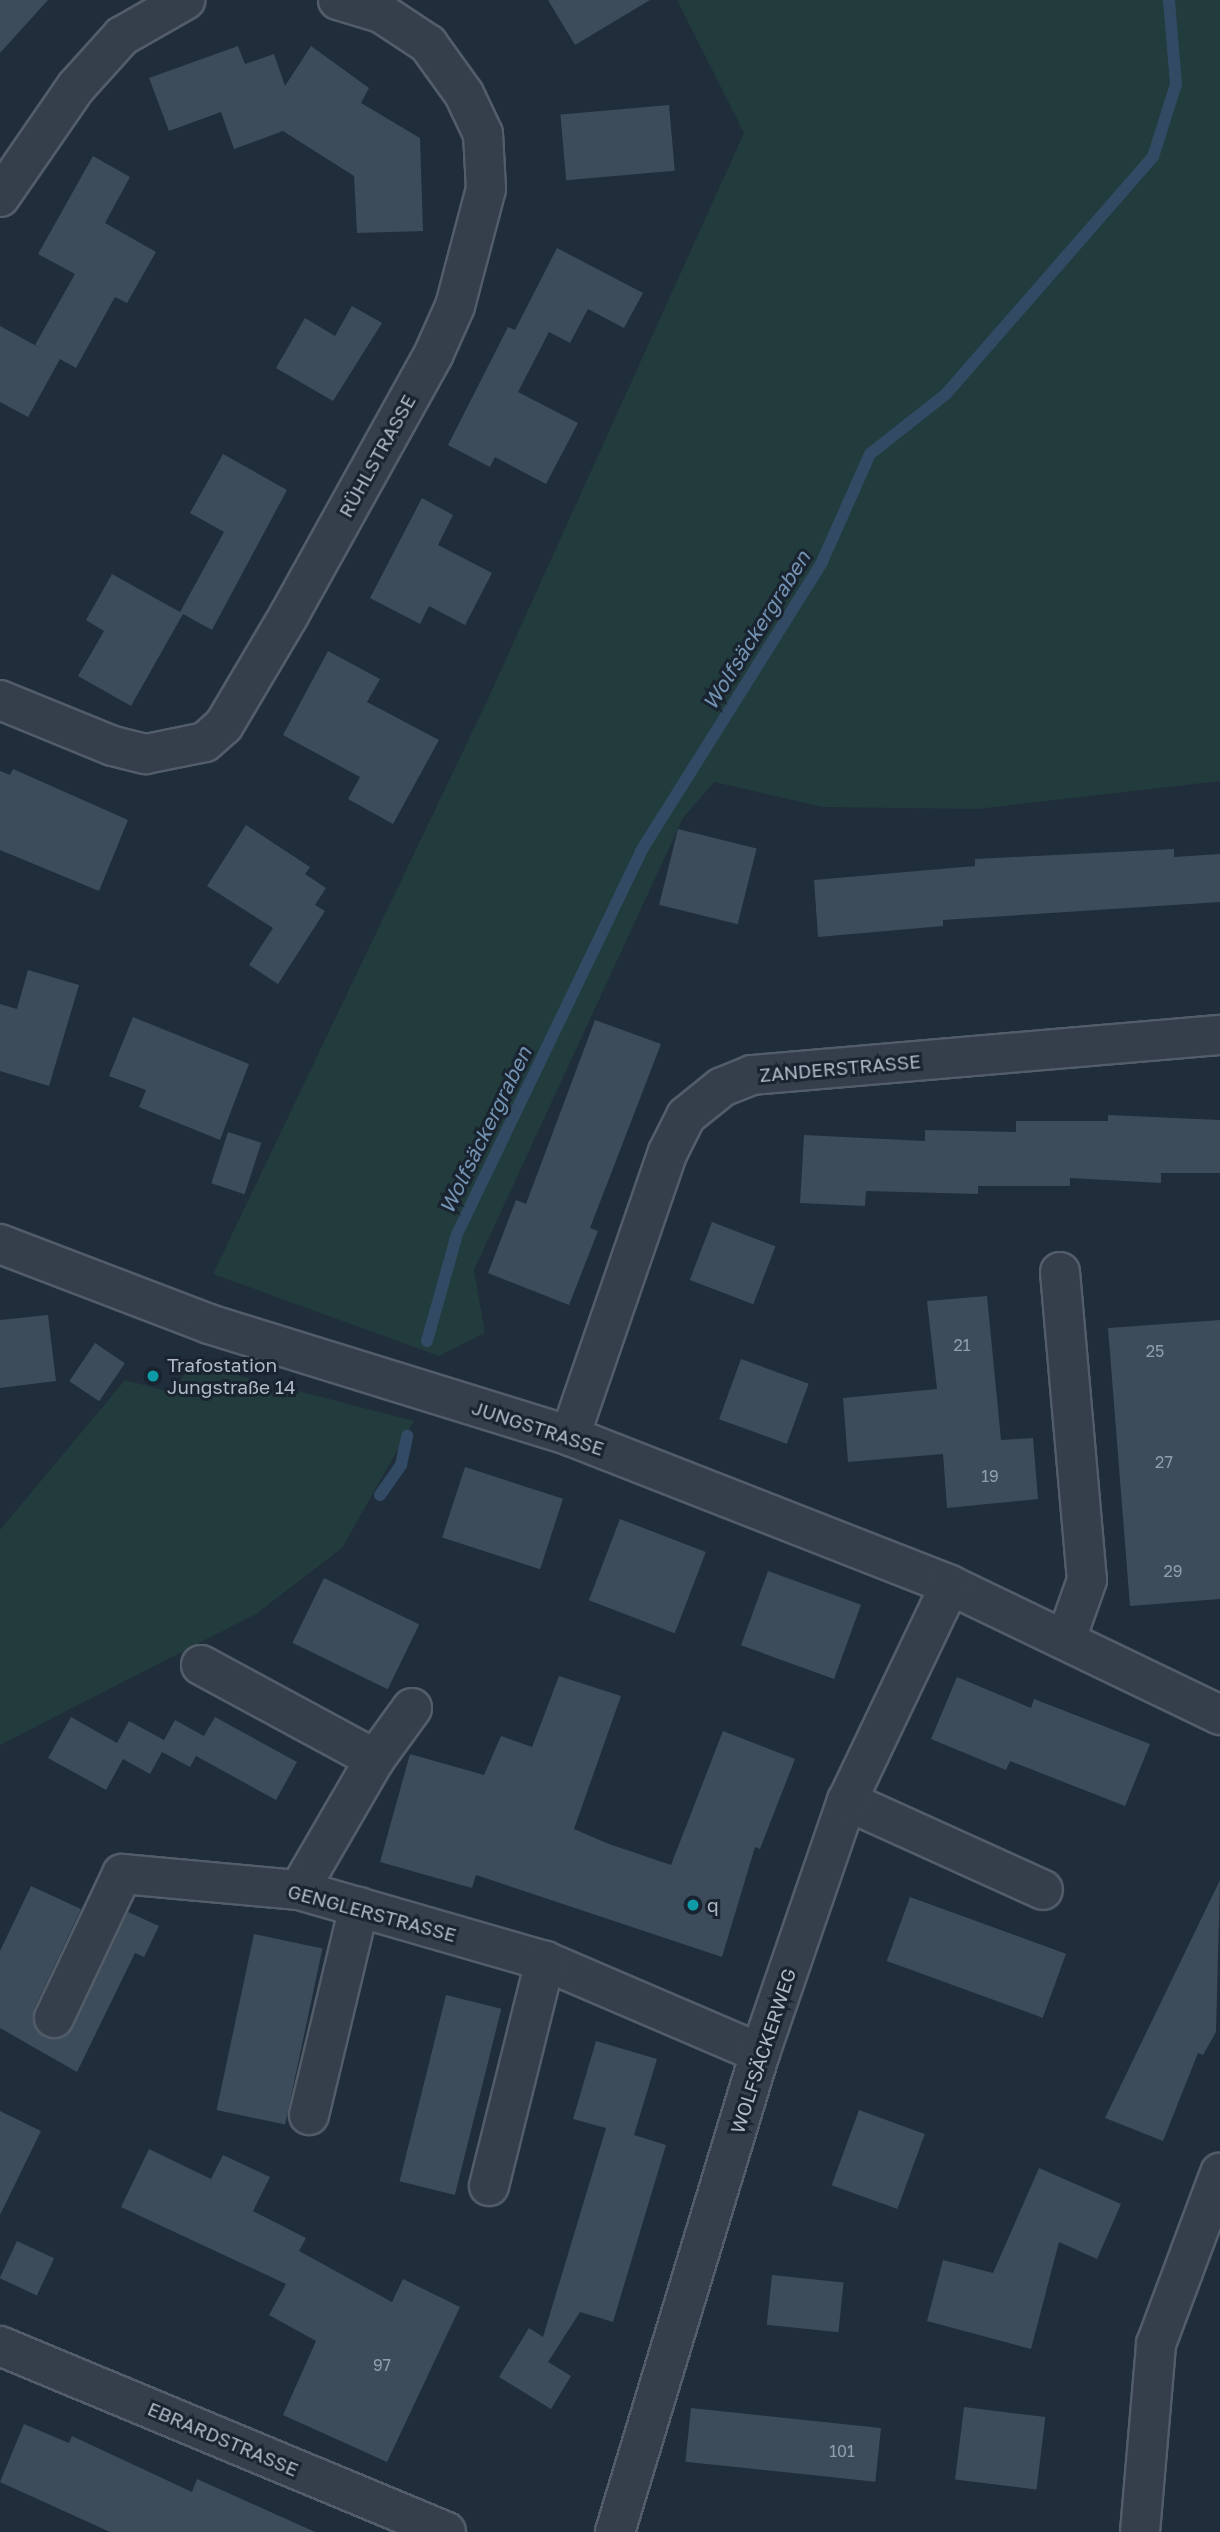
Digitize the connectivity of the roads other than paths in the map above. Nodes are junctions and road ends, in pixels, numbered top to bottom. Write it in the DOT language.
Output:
graph roads {
  1 [pos="185,0"];
  2 [pos="338,0"];
  3 [pos="0,197"];
  4 [pos="0,700"];
  5 [pos="1220,1034"];
  6 [pos="0,1244"];
  7 [pos="1060,1272"];
  8 [pos="570,1436"];
  9 [pos="950,1585"];
  10 [pos="1066,1639"];
  11 [pos="201,1665"];
  12 [pos="412,1708"];
  13 [pos="1220,1715"];
  14 [pos="375,1759"];
  15 [pos="847,1801"];
  16 [pos="299,1890"];
  17 [pos="1043,1890"];
  18 [pos="359,1907"];
  19 [pos="545,1961"];
  20 [pos="54,2018"];
  21 [pos="760,2053"];
  22 [pos="309,2115"];
  23 [pos="1220,2173"];
  24 [pos="489,2186"];
  25 [pos="0,2346"];
  26 [pos="446,2532"];
  27 [pos="615,2532"];
  28 [pos="1140,2532"];
  1 -- 3 [label="street"];
  2 -- 4 [label="street, RÜHLSTRASSE"];
  5 -- 8 [label="street, ZANDERSTRASSE"];
  6 -- 8 [label="street, JUNGSTRASSE"];
  7 -- 10 [label="street"];
  8 -- 9 [label="street, JUNGSTRASSE"];
  9 -- 10 [label="street, JUNGSTRASSE"];
  9 -- 15 [label="street, WOLFSÄCKERWEG"];
  10 -- 13 [label="street, JUNGSTRASSE"];
  11 -- 14 [label="street"];
  12 -- 14 [label="street"];
  14 -- 16 [label="street"];
  15 -- 17 [label="street"];
  15 -- 21 [label="street, WOLFSÄCKERWEG"];
  16 -- 18 [label="street, GENGLERSTRASSE"];
  16 -- 20 [label="street, GENGLERSTRASSE"];
  18 -- 19 [label="street, GENGLERSTRASSE"];
  18 -- 22 [label="street"];
  19 -- 21 [label="street, GENGLERSTRASSE"];
  19 -- 24 [label="street"];
  21 -- 27 [label="street, WOLFSÄCKERWEG"];
  23 -- 28 [label="street"];
  25 -- 26 [label="street, EBRARDSTRASSE"];
}
